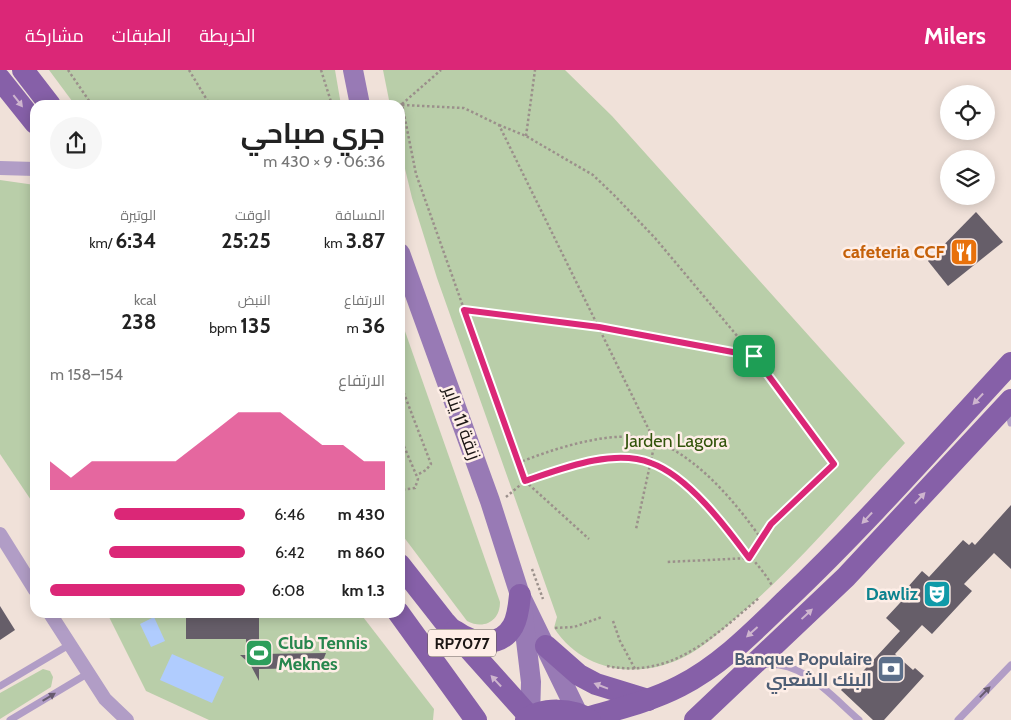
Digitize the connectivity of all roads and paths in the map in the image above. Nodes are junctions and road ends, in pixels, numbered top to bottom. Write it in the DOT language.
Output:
graph roads {
  1 [pos="23,70"];
  2 [pos="68,70"];
  3 [pos="189,70"];
  4 [pos="320,70"];
  5 [pos="353,70"];
  6 [pos="441,70"];
  7 [pos="535,70"];
  8 [pos="0,78"];
  9 [pos="46,100"];
  10 [pos="89,100"];
  11 [pos="207,100"];
  12 [pos="330,100"];
  13 [pos="359,100"];
  14 [pos="405,102"];
  15 [pos="405,105"];
  16 [pos="30,117"];
  17 [pos="405,123"];
  18 [pos="499,125"];
  19 [pos="526,136"];
  20 [pos="0,168"];
  21 [pos="30,169"];
  22 [pos="405,267"];
  23 [pos="464,310"];
  24 [pos="599,327"];
  25 [pos="754,356"];
  26 [pos="1011,363"];
  27 [pos="405,396"];
  28 [pos="1010,409"];
  29 [pos="655,442"];
  30 [pos="405,448"];
  31 [pos="651,462"];
  32 [pos="518,463"];
  33 [pos="417,475"];
  34 [pos="525,481"];
  35 [pos="405,489"];
  36 [pos="505,497"];
  37 [pos="636,529"];
  38 [pos="0,534"];
  39 [pos="589,540"];
  40 [pos="762,540"];
  41 [pos="749,558"];
  42 [pos="667,562"];
  43 [pos="530,563"];
  44 [pos="405,571"];
  45 [pos="30,582"];
  46 [pos="766,591"];
  47 [pos="520,595"];
  48 [pos="760,597"];
  49 [pos="544,600"];
  50 [pos="53,618"];
  51 [pos="402,618"];
  52 [pos="602,618"];
  53 [pos="444,621"];
  54 [pos="613,621"];
  55 [pos="553,640"];
  56 [pos="69,645"];
  57 [pos="1011,664"];
  58 [pos="604,666"];
  59 [pos="635,669"];
  60 [pos="87,674"];
  61 [pos="740,676"];
  62 [pos="0,686"];
  63 [pos="648,700"];
  64 [pos="585,717"];
  65 [pos="528,718"];
  66 [pos="10,720"];
  67 [pos="127,720"];
  68 [pos="475,720"];
  69 [pos="695,720"];
  70 [pos="716,720"];
  71 [pos="859,720"];
  72 [pos="958,720"];
  1 -- 9 [label="main road"];
  2 -- 10 [label="path"];
  3 -- 11 [label="path"];
  4 -- 12 [label="path"];
  5 -- 13 [label="main road"];
  6 -- 14 [label="path"];
  7 -- 19 [label="path"];
  8 -- 16 [label="main road, one-way"];
  15 -- 18 [label="path"];
  17 -- 23 [label="path"];
  18 -- 19 [label="path"];
  18 -- 24 [label="path"];
  19 -- 25 [label="path"];
  20 -- 21 [label="street"];
  22 -- 47 [label="main road, زنقة 11 يناير"];
  23 -- 24 [label="path"];
  23 -- 32 [label="path"];
  24 -- 25 [label="path"];
  24 -- 29 [label="path"];
  25 -- 40 [label="path"];
  26 -- 63 [label="main road, one-way"];
  27 -- 33 [label="path"];
  61 -- 28 [label="main road, one-way"];
  29 -- 31 [label="path"];
  29 -- 32 [label="path"];
  29 -- 40 [label="path"];
  30 -- 33 [label="path"];
  31 -- 34 [label="path"];
  31 -- 37 [label="path"];
  31 -- 41 [label="path"];
  32 -- 34 [label="path"];
  33 -- 35 [label="path"];
  34 -- 36 [label="path"];
  34 -- 39 [label="path"];
  38 -- 45 [label="street"];
  40 -- 41 [label="path"];
  41 -- 42 [label="path"];
  41 -- 46 [label="path"];
  43 -- 49 [label="path"];
  44 -- 53 [label="main road, RP7077"];
  47 -- 53 [label="main road"];
  47 -- 55 [label="main road"];
  47 -- 65 [label="main road"];
  48 -- 59 [label="path"];
  50 -- 56 [label="street"];
  51 -- 68 [label="main road, RP7077"];
  52 -- 55 [label="path"];
  65 -- 53 [label="main road, RP7077, one-way"];
  54 -- 59 [label="path"];
  63 -- 55 [label="main road, one-way"];
  55 -- 64 [label="main road"];
  56 -- 60 [label="street"];
  56 -- 62 [label="lane"];
  72 -- 57 [label="lane, one-way"];
  58 -- 59 [label="path"];
  66 -- 60 [label="lane, one-way"];
  60 -- 67 [label="street"];
  61 -- 69 [label="main road"];
  61 -- 70 [label="main road"];
  61 -- 71 [label="lane"];
  63 -- 64 [label="main road"];
  64 -- 65 [label="main road"];
}
